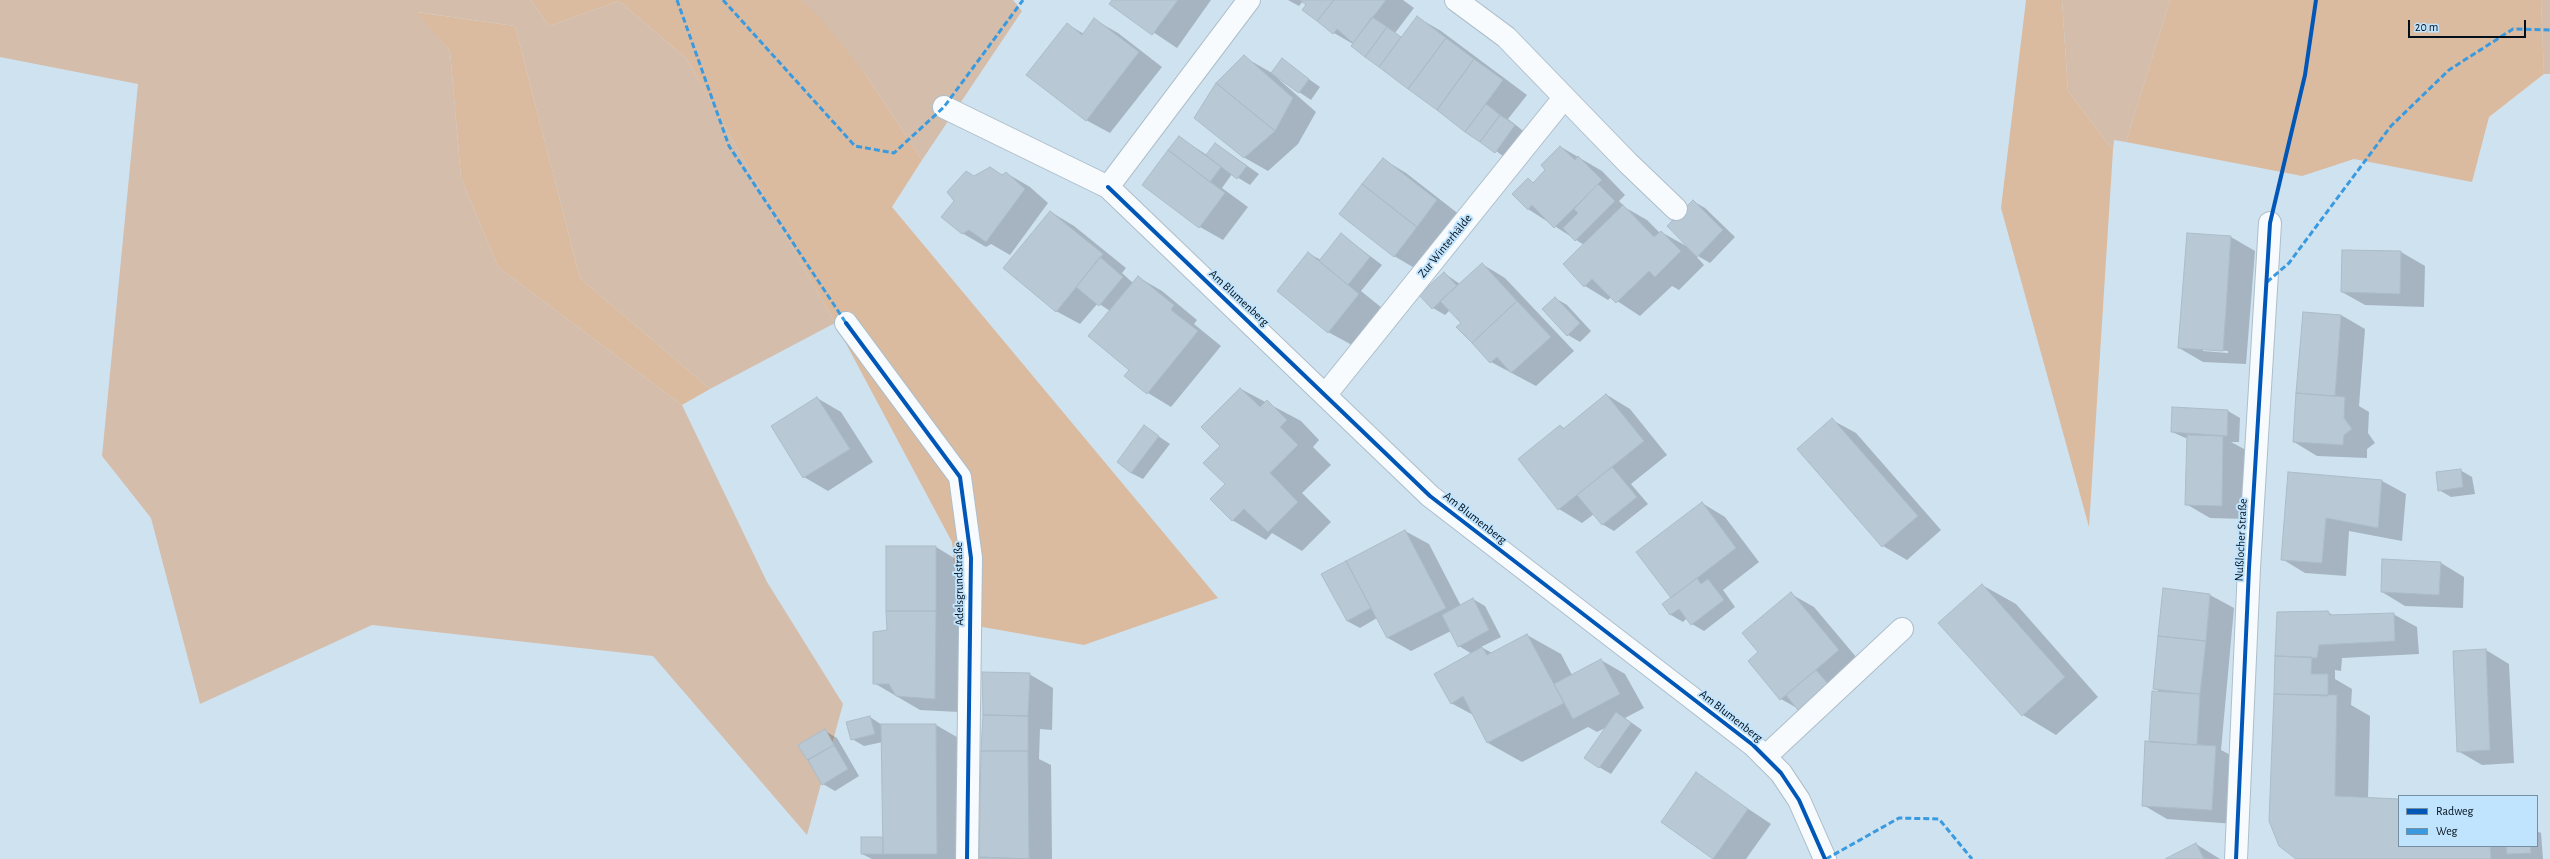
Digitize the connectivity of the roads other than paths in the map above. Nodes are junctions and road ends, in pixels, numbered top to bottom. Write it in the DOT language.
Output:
graph roads {
  1 [pos="1248,0"];
  2 [pos="1456,0"];
  3 [pos="1564,98"];
  4 [pos="944,108"];
  5 [pos="1108,187"];
  6 [pos="1676,209"];
  7 [pos="2270,223"];
  8 [pos="846,323"];
  9 [pos="1326,394"];
  10 [pos="1902,629"];
  11 [pos="1765,757"];
  12 [pos="967,859"];
  13 [pos="1825,859"];
  14 [pos="2236,859"];
  1 -- 5 [label="street"];
  2 -- 3 [label="street"];
  3 -- 6 [label="street"];
  3 -- 9 [label="street, Zur Winterhälde"];
  4 -- 5 [label="street, Am Blumenberg"];
  5 -- 9 [label="street, Am Blumenberg"];
  7 -- 14 [label="street, Nußlocher Straße"];
  8 -- 12 [label="street, Adelsgrundstraße"];
  9 -- 11 [label="street, Am Blumenberg"];
  10 -- 11 [label="street"];
  11 -- 13 [label="street, Am Blumenberg"];
}
